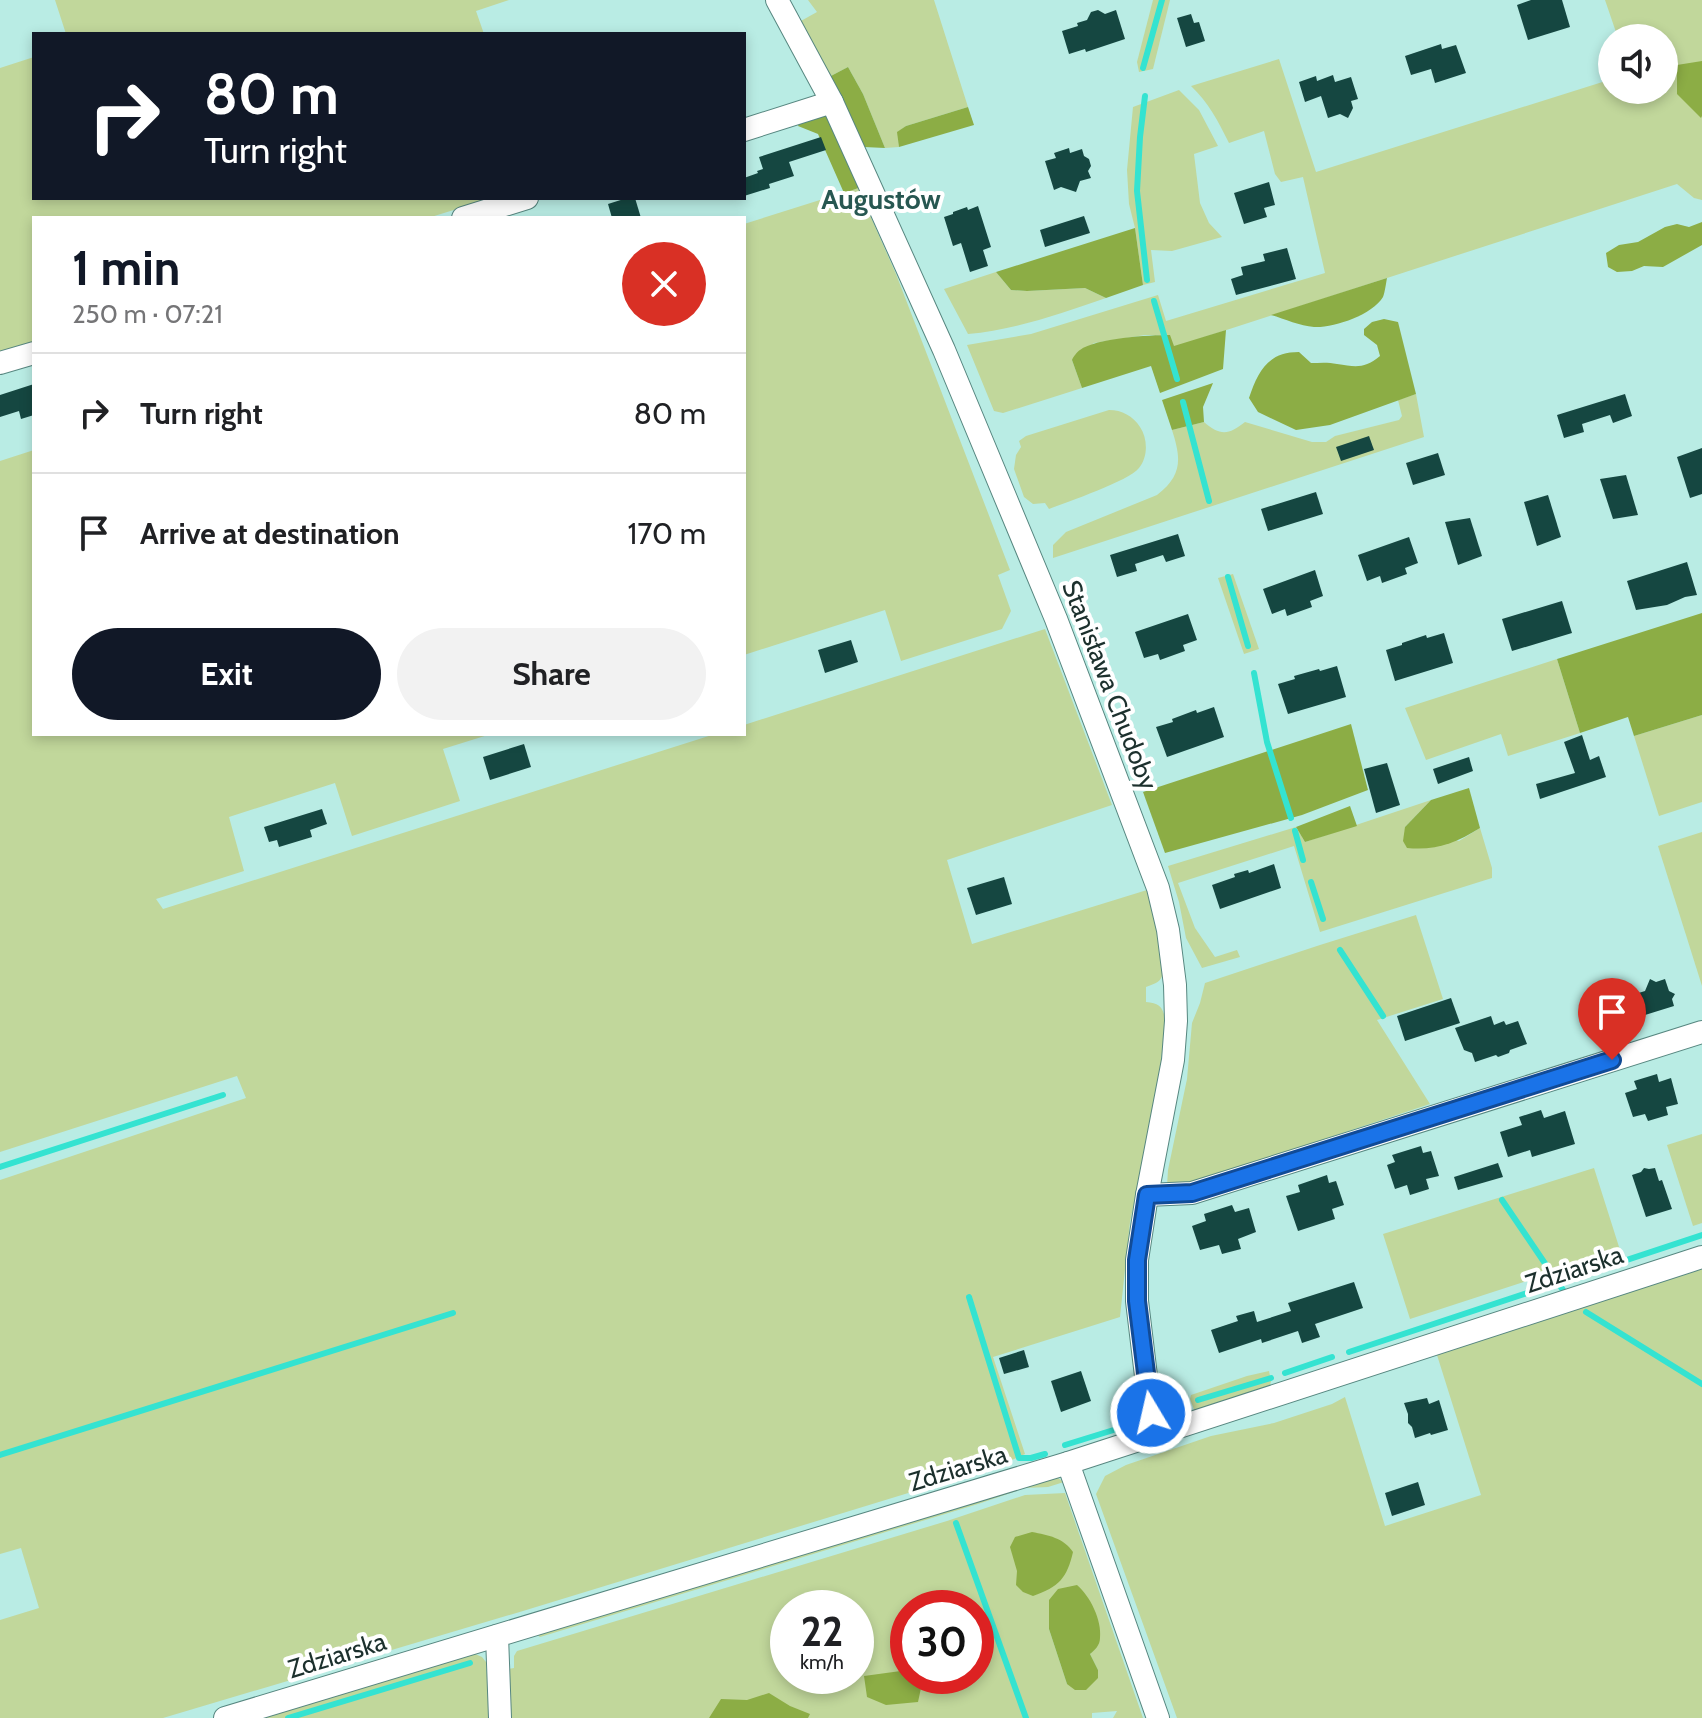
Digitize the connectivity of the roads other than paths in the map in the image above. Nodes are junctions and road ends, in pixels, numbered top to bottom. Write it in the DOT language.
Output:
graph roads {
  1 [pos="777,0"];
  2 [pos="832,102"];
  3 [pos="746,129"];
  4 [pos="521,200"];
  5 [pos="469,216"];
  6 [pos="32,354"];
  7 [pos="0,363"];
  8 [pos="1702,1032"];
  9 [pos="1147,1195"];
  10 [pos="1702,1257"];
  11 [pos="1157,1435"];
  12 [pos="1068,1463"];
  13 [pos="497,1636"];
  14 [pos="225,1718"];
  15 [pos="500,1718"];
  16 [pos="1158,1718"];
  1 -- 2 [label="street, Stanisława Chudoby"];
  2 -- 3 [label="street"];
  2 -- 9 [label="street, Stanisława Chudoby"];
  4 -- 5 [label="street"];
  6 -- 7 [label="street"];
  8 -- 9 [label="street"];
  9 -- 11 [label="street, Stanisława Chudoby"];
  10 -- 11 [label="street, Zdziarska"];
  11 -- 12 [label="street, Zdziarska"];
  12 -- 13 [label="street, Zdziarska"];
  12 -- 16 [label="street"];
  13 -- 14 [label="street, Zdziarska"];
  13 -- 15 [label="street"];
}
